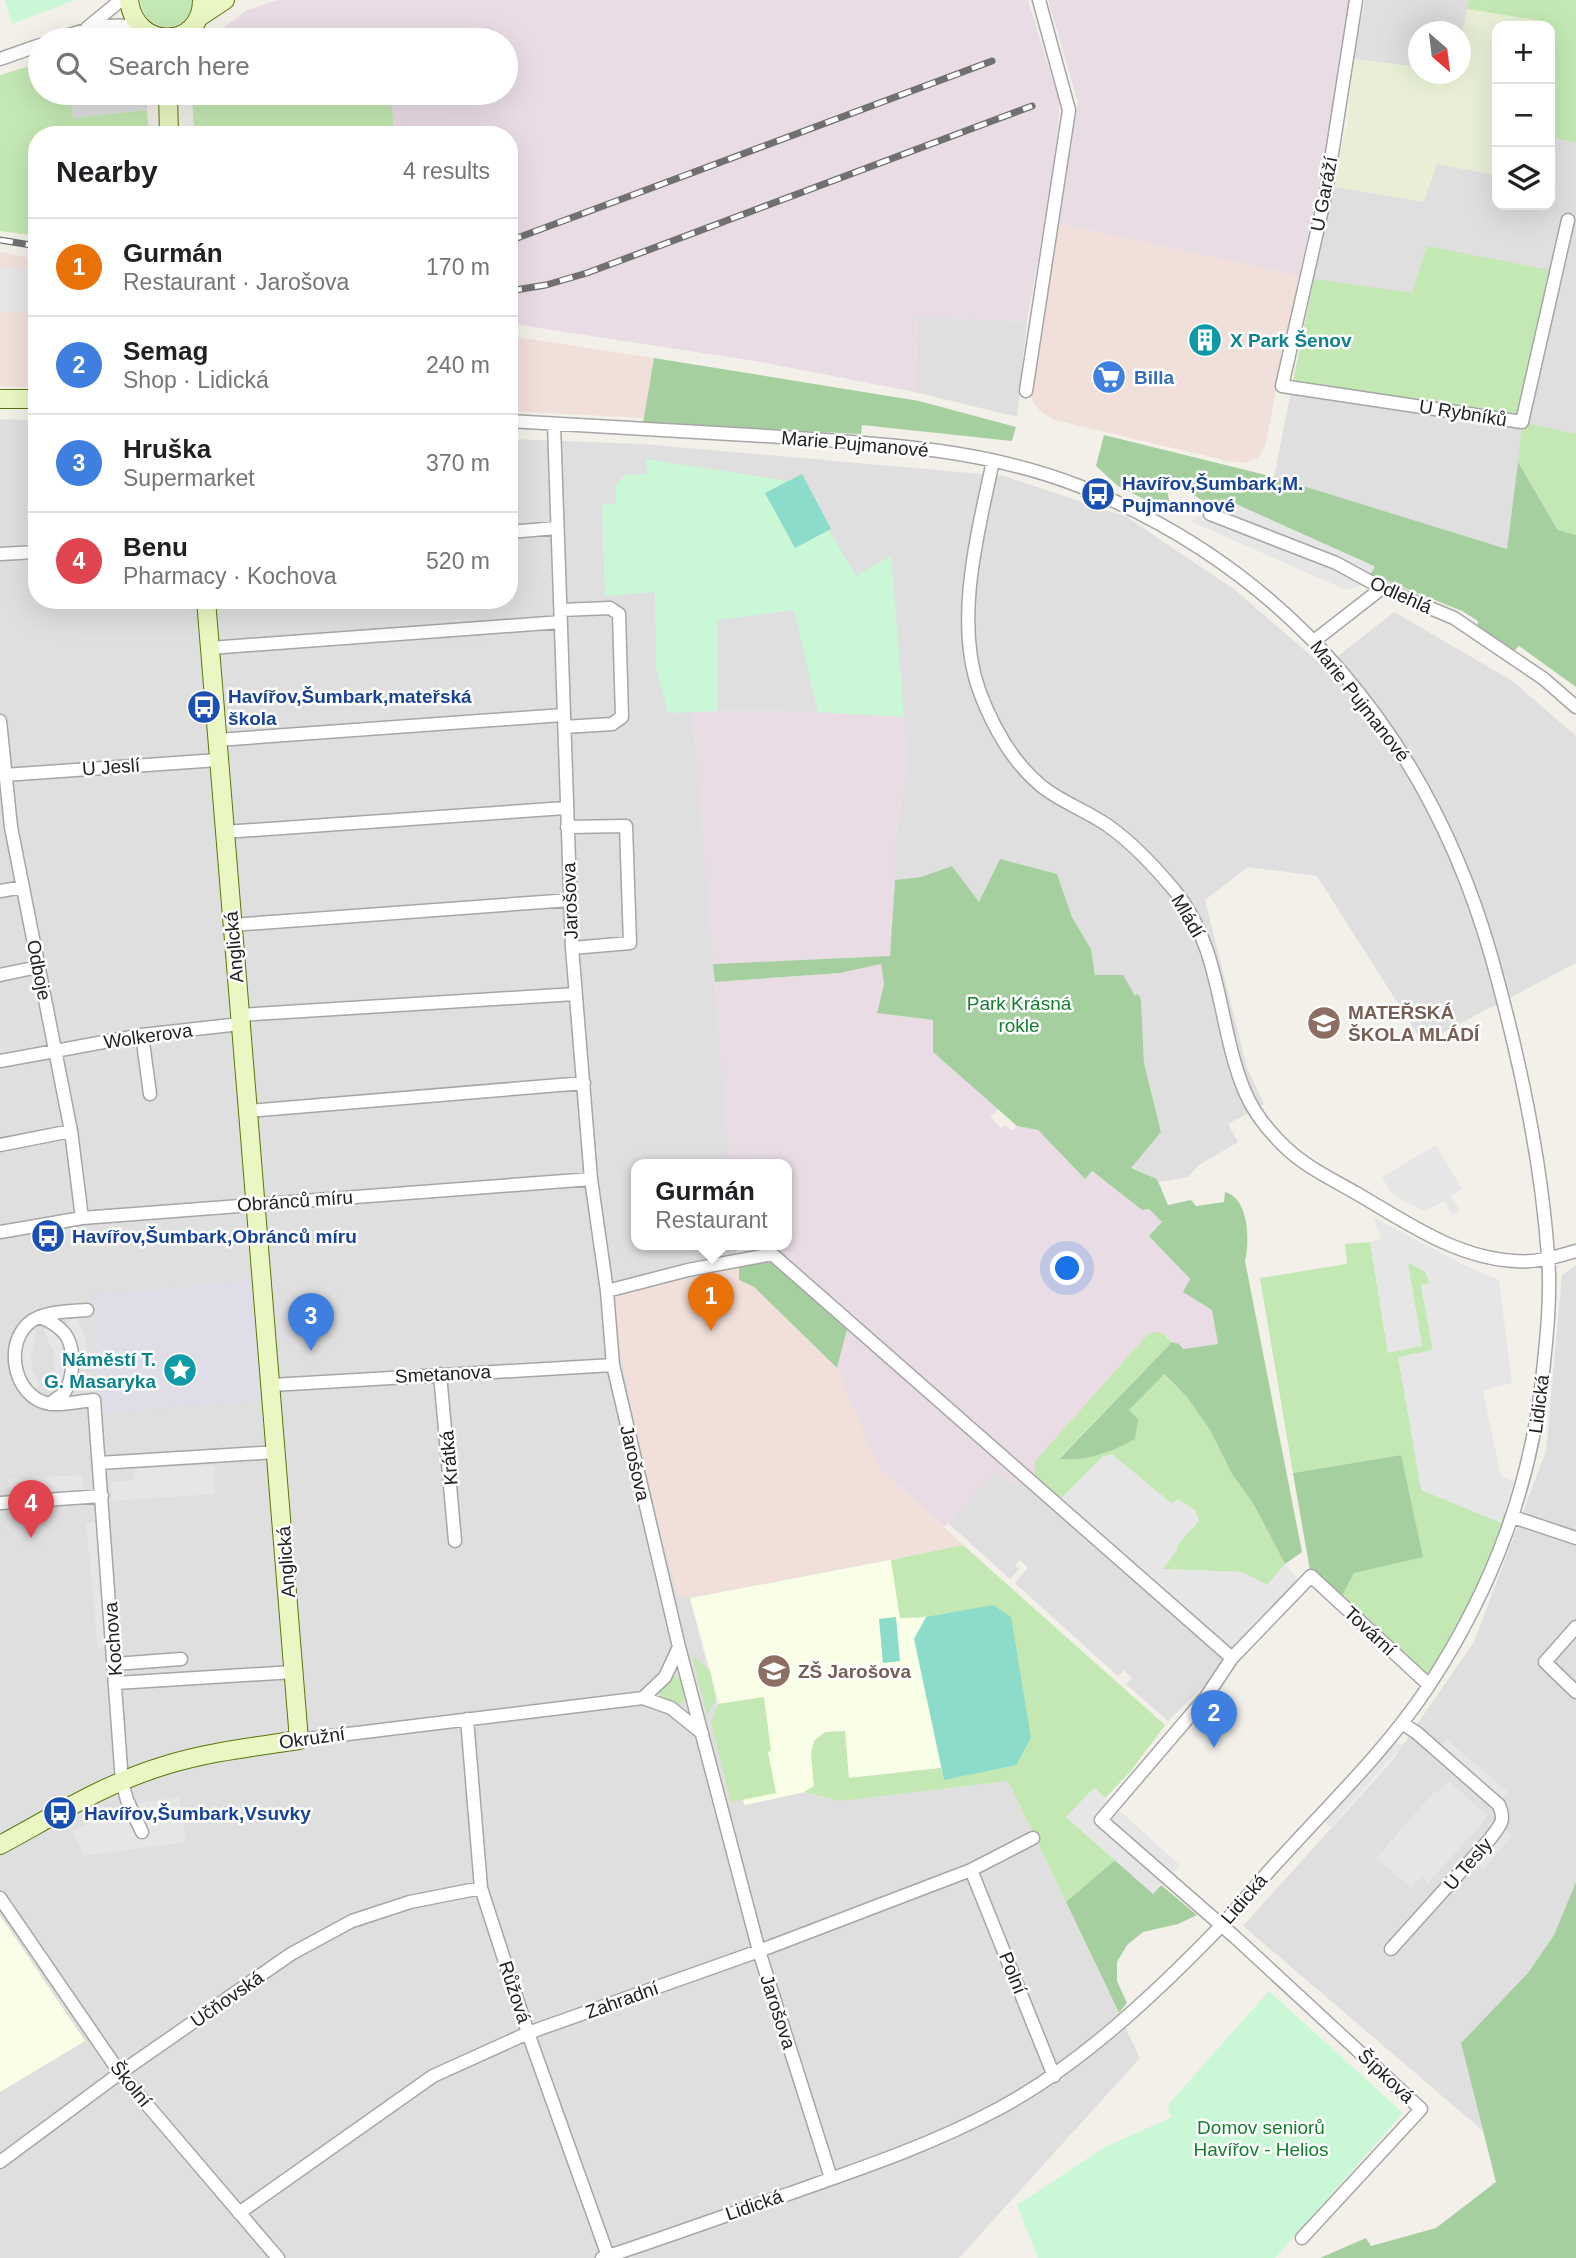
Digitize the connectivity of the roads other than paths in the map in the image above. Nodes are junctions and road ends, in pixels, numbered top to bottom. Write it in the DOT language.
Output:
graph roads {
  1 [pos="121,0"];
  2 [pos="129,0"];
  3 [pos="202,0"];
  4 [pos="225,0"];
  5 [pos="1039,0"];
  6 [pos="1356,0"];
  7 [pos="87,28"];
  8 [pos="128,28"];
  9 [pos="143,28"];
  10 [pos="191,28"];
  11 [pos="192,28"];
  12 [pos="28,49"];
  13 [pos="0,59"];
  14 [pos="168,105"];
  15 [pos="169,126"];
  16 [pos="1568,220"];
  17 [pos="1282,386"];
  18 [pos="1026,391"];
  19 [pos="0,398"];
  20 [pos="28,398"];
  21 [pos="518,422"];
  22 [pos="554,424"];
  23 [pos="993,461"];
  24 [pos="1210,514"];
  25 [pos="557,528"];
  26 [pos="518,531"];
  27 [pos="28,552"];
  28 [pos="0,554"];
  29 [pos="1382,587"];
  30 [pos="207,609"];
  31 [pos="561,616"];
  32 [pos="1314,641"];
  33 [pos="210,648"];
  34 [pos="1576,707"];
  35 [pos="0,721"];
  36 [pos="564,721"];
  37 [pos="217,740"];
  38 [pos="1,749"];
  39 [pos="218,760"];
  40 [pos="4,775"];
  41 [pos="566,808"];
  42 [pos="5,827"];
  43 [pos="567,827"];
  44 [pos="224,832"];
  45 [pos="23,887"];
  46 [pos="0,891"];
  47 [pos="570,900"];
  48 [pos="232,925"];
  49 [pos="572,948"];
  50 [pos="38,967"];
  51 [pos="0,975"];
  52 [pos="575,994"];
  53 [pos="240,1020"];
  54 [pos="142,1035"];
  55 [pos="55,1050"];
  56 [pos="0,1061"];
  57 [pos="584,1083"];
  58 [pos="150,1094"];
  59 [pos="247,1111"];
  60 [pos="71,1130"];
  61 [pos="0,1145"];
  62 [pos="591,1180"];
  63 [pos="256,1204"];
  64 [pos="82,1218"];
  65 [pos="0,1233"];
  66 [pos="1576,1251"];
  67 [pos="1548,1259"];
  68 [pos="607,1291"];
  69 [pos="88,1310"];
  70 [pos="40,1317"];
  71 [pos="0,1363"];
  72 [pos="14,1363"];
  73 [pos="613,1364"];
  74 [pos="440,1374"];
  75 [pos="272,1385"];
  76 [pos="50,1404"];
  77 [pos="277,1452"];
  78 [pos="99,1464"];
  79 [pos="102,1496"];
  80 [pos="1,1503"];
  81 [pos="1513,1517"];
  82 [pos="1576,1538"];
  83 [pos="455,1541"];
  84 [pos="1576,1627"];
  85 [pos="679,1647"];
  86 [pos="1232,1658"];
  87 [pos="181,1659"];
  88 [pos="115,1664"];
  89 [pos="294,1672"];
  90 [pos="116,1684"];
  91 [pos="1429,1685"];
  92 [pos="1576,1692"];
  93 [pos="643,1698"];
  94 [pos="467,1719"];
  95 [pos="1402,1723"];
  96 [pos="702,1733"];
  97 [pos="299,1740"];
  98 [pos="122,1782"];
  99 [pos="142,1832"];
  100 [pos="1033,1838"];
  101 [pos="0,1845"];
  102 [pos="971,1870"];
  103 [pos="481,1888"];
  104 [pos="0,1898"];
  105 [pos="1221,1925"];
  106 [pos="1391,1949"];
  107 [pos="759,1951"];
  108 [pos="528,2033"];
  109 [pos="120,2073"];
  110 [pos="1054,2076"];
  111 [pos="0,2162"];
  112 [pos="831,2178"];
  113 [pos="239,2213"];
  114 [pos="1302,2238"];
  115 [pos="612,2256"];
  116 [pos="278,2258"];
  1 -- 7 [label="street"];
  2 -- 9 [label="street"];
  3 -- 10 [label="street"];
  4 -- 11 [label="street"];
  5 -- 18 [label="street"];
  6 -- 17 [label="street, U Garáží"];
  7 -- 8 [label="street"];
  12 -- 13 [label="street"];
  14 -- 15 [label="street"];
  16 -- 17 [label="street, U Rybníků"];
  19 -- 20 [label="street"];
  21 -- 22 [label="street, Marie Pujmanové"];
  22 -- 23 [label="street, Marie Pujmanové"];
  22 -- 25 [label="street, Jarošova"];
  23 -- 32 [label="street, Marie Pujmanové"];
  23 -- 67 [label="street, Mládí"];
  24 -- 29 [label="street, Odlehlá"];
  25 -- 26 [label="street"];
  25 -- 31 [label="street, Jarošova"];
  27 -- 28 [label="street"];
  29 -- 32 [label="street"];
  29 -- 34 [label="street, Odlehlá"];
  30 -- 33 [label="street, Anglická"];
  31 -- 33 [label="street"];
  31 -- 36 [label="street, Jarošova"];
  31 -- 36 [label="street"];
  32 -- 67 [label="street, Marie Pujmanové"];
  33 -- 37 [label="street, Anglická"];
  35 -- 38 [label="street, Odboje"];
  36 -- 37 [label="street"];
  36 -- 41 [label="street, Jarošova"];
  37 -- 39 [label="street, Anglická"];
  38 -- 40 [label="street, Odboje"];
  39 -- 40 [label="street, U Jeslí"];
  39 -- 44 [label="street, Anglická"];
  40 -- 42 [label="street, Odboje"];
  41 -- 43 [label="street, Jarošova"];
  41 -- 44 [label="street"];
  42 -- 45 [label="street, Odboje"];
  43 -- 47 [label="street, Jarošova"];
  43 -- 49 [label="street"];
  44 -- 48 [label="street, Anglická"];
  45 -- 46 [label="street"];
  45 -- 50 [label="street, Odboje"];
  47 -- 48 [label="street"];
  47 -- 49 [label="street, Jarošova"];
  48 -- 53 [label="street, Anglická"];
  49 -- 52 [label="street, Jarošova"];
  50 -- 51 [label="street"];
  50 -- 55 [label="street, Odboje"];
  52 -- 53 [label="street, Wolkerova"];
  52 -- 57 [label="street, Jarošova"];
  53 -- 54 [label="street, Wolkerova"];
  53 -- 59 [label="street, Anglická"];
  54 -- 55 [label="street, Wolkerova"];
  54 -- 58 [label="street"];
  55 -- 56 [label="street, Wolkerova"];
  55 -- 60 [label="street, Odboje"];
  57 -- 59 [label="street"];
  57 -- 62 [label="street, Jarošova"];
  59 -- 63 [label="street, Anglická"];
  60 -- 61 [label="street"];
  60 -- 64 [label="street, Odboje"];
  62 -- 63 [label="street, Obránců míru"];
  62 -- 68 [label="street, Jarošova"];
  63 -- 64 [label="street, Obránců míru"];
  63 -- 75 [label="street, Anglická"];
  64 -- 65 [label="street, Obránců míru"];
  66 -- 67 [label="street, Mládí"];
  67 -- 81 [label="street, Lidická"];
  68 -- 73 [label="street, Jarošova"];
  68 -- 86 [label="street"];
  69 -- 70 [label="street"];
  70 -- 72 [label="street"];
  70 -- 76 [label="street"];
  71 -- 72 [label="street"];
  72 -- 76 [label="street"];
  73 -- 74 [label="street, Smetanova"];
  73 -- 85 [label="street, Jarošova"];
  74 -- 75 [label="street, Smetanova"];
  74 -- 83 [label="street, Krátká"];
  75 -- 77 [label="street, Anglická"];
  76 -- 78 [label="street, Kochova"];
  77 -- 78 [label="street"];
  77 -- 89 [label="street, Anglická"];
  78 -- 79 [label="street, Kochova"];
  79 -- 80 [label="street"];
  79 -- 88 [label="street, Kochova"];
  81 -- 82 [label="street"];
  81 -- 91 [label="street, Lidická"];
  84 -- 92 [label="street"];
  85 -- 93 [label="street"];
  85 -- 96 [label="street, Jarošova"];
  86 -- 91 [label="street, Tovární"];
  86 -- 105 [label="street"];
  87 -- 88 [label="street"];
  88 -- 90 [label="street, Kochova"];
  89 -- 90 [label="street"];
  89 -- 97 [label="street, Anglická"];
  90 -- 98 [label="street, Kochova"];
  91 -- 95 [label="street, Lidická"];
  93 -- 94 [label="street, Okružní"];
  93 -- 96 [label="street"];
  94 -- 97 [label="street, Okružní"];
  94 -- 103 [label="street, Růžová"];
  95 -- 105 [label="street, Lidická"];
  95 -- 106 [label="street, U Tesly"];
  96 -- 107 [label="street, Jarošova"];
  97 -- 98 [label="street, Okružní"];
  98 -- 99 [label="street, Kochova"];
  98 -- 101 [label="street, Okružní"];
  100 -- 102 [label="street, Zahradní"];
  102 -- 107 [label="street, Zahradní"];
  102 -- 110 [label="street, Polní"];
  103 -- 108 [label="street, Růžová"];
  103 -- 109 [label="street, Učňovská"];
  104 -- 109 [label="street, Školní"];
  105 -- 110 [label="street, Lidická"];
  105 -- 114 [label="street, Šípková"];
  107 -- 108 [label="street, Zahradní"];
  107 -- 112 [label="street, Jarošova"];
  108 -- 113 [label="street, Zahradní"];
  108 -- 115 [label="street, Růžová"];
  109 -- 111 [label="street, Učňovská"];
  109 -- 113 [label="street, Školní"];
  110 -- 112 [label="street, Lidická"];
  112 -- 115 [label="street, Lidická"];
  113 -- 116 [label="street, Školní"];
}
